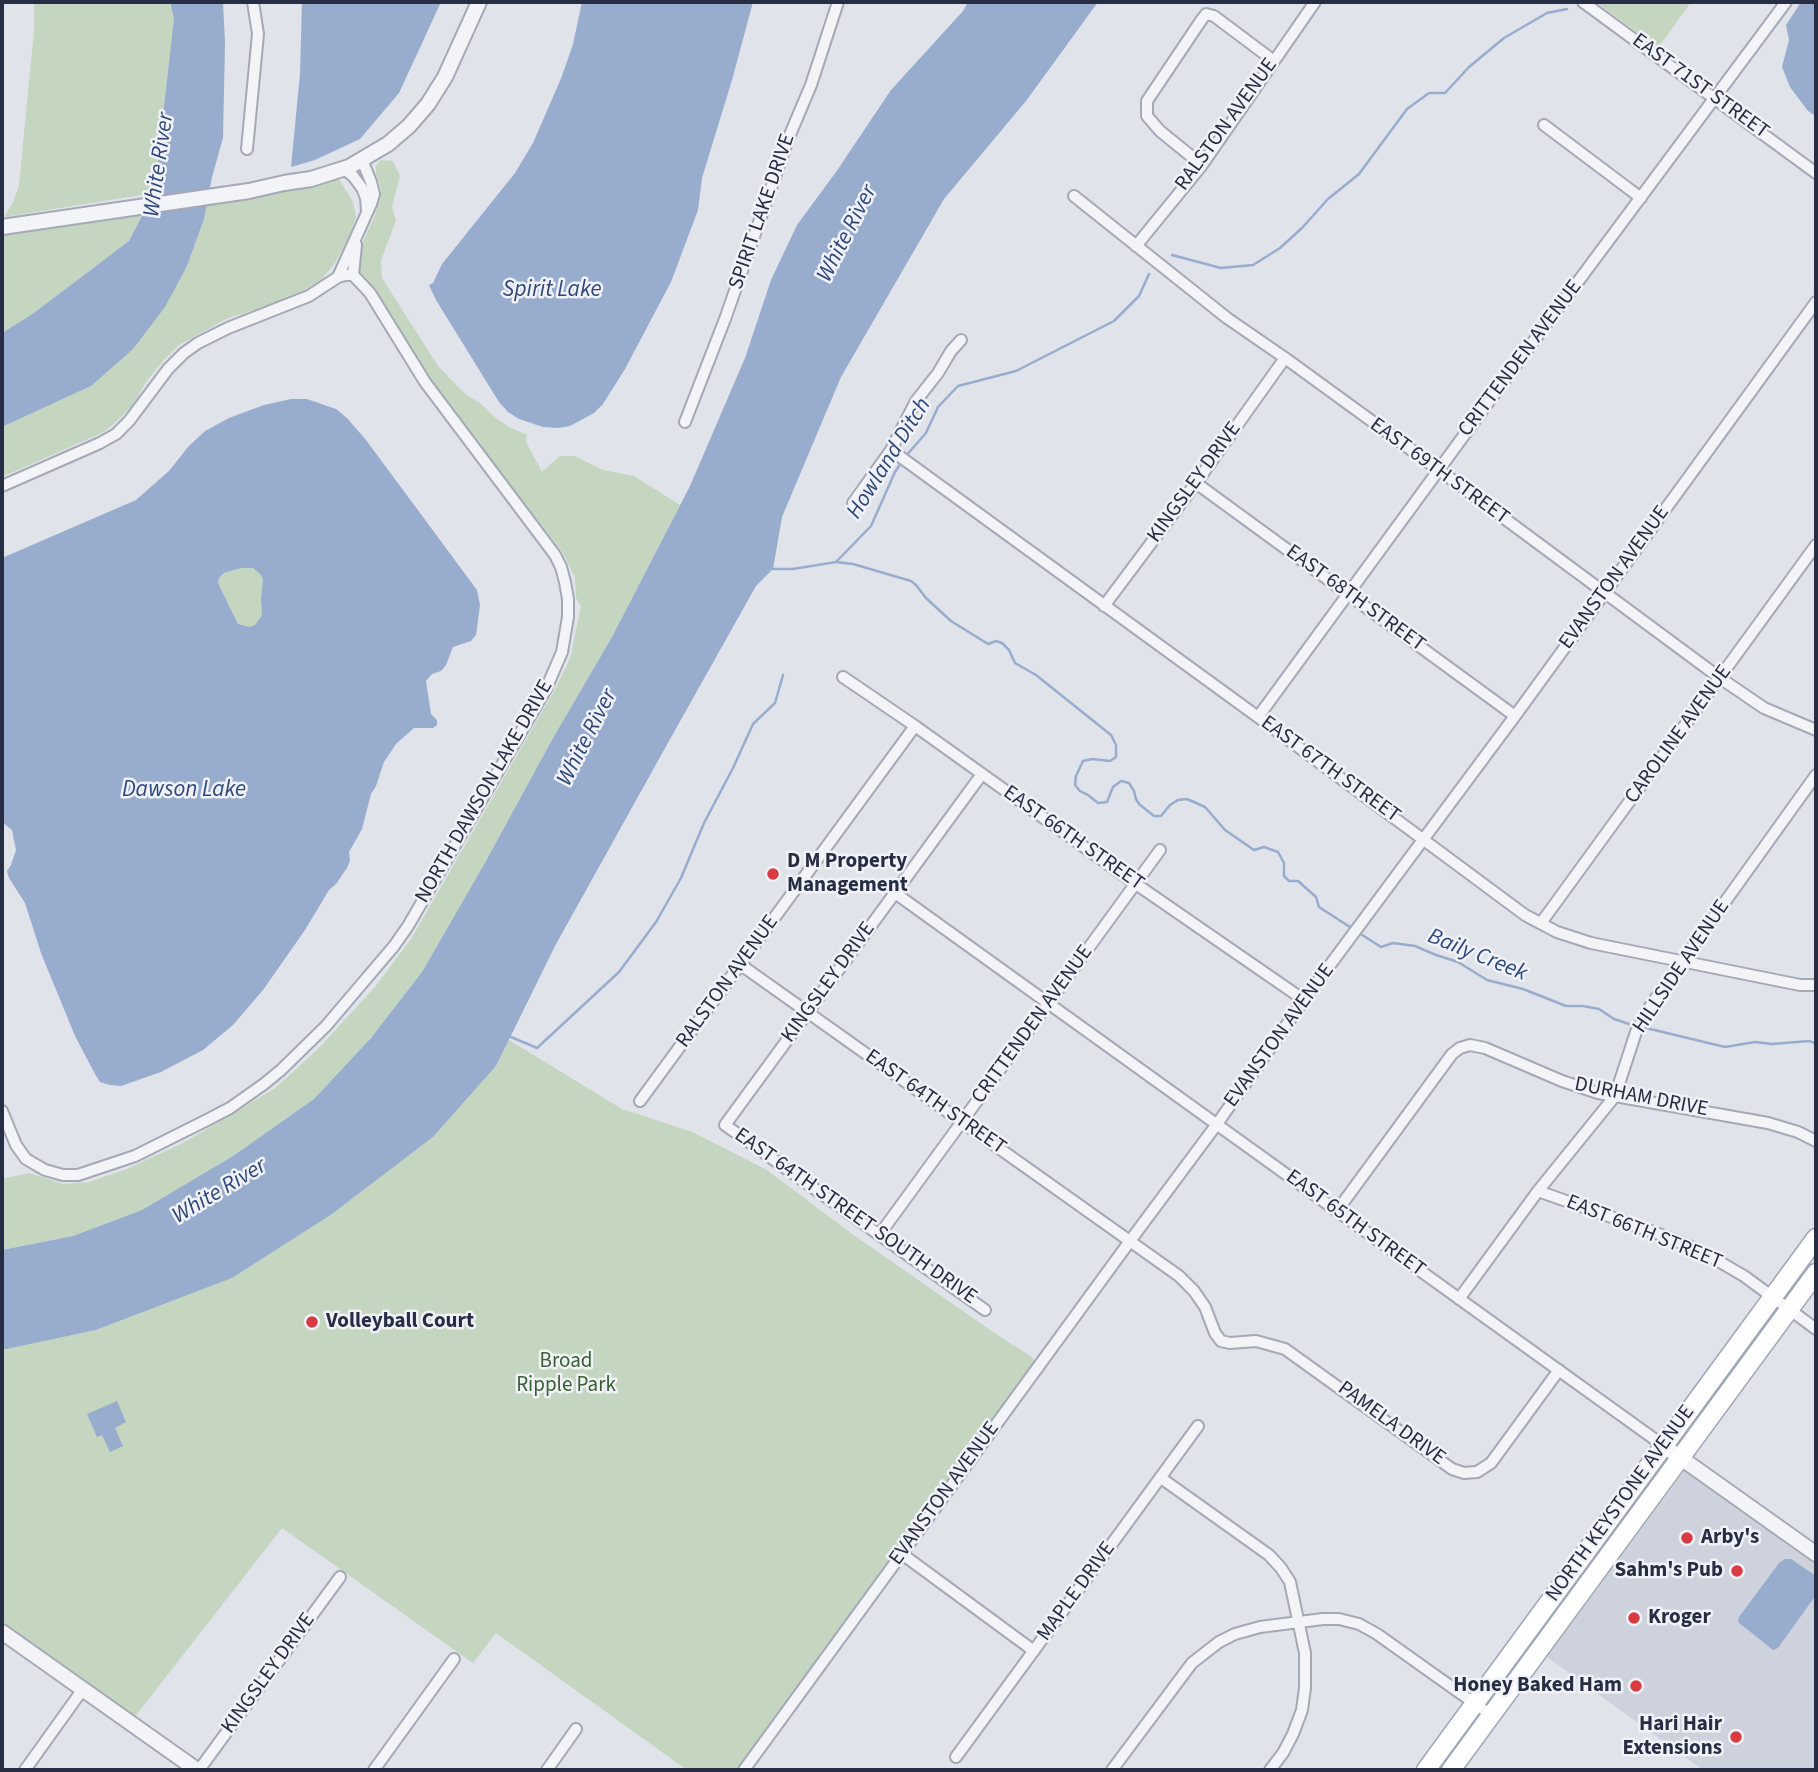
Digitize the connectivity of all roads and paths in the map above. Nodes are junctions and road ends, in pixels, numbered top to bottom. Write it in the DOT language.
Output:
graph roads {
  1 [pos="253,2"];
  2 [pos="479,2"];
  3 [pos="838,2"];
  4 [pos="1315,2"];
  5 [pos="1583,2"];
  6 [pos="1786,2"];
  7 [pos="1274,61"];
  8 [pos="1715,99"];
  9 [pos="1545,125"];
  10 [pos="247,149"];
  11 [pos="362,160"];
  12 [pos="1202,165"];
  13 [pos="344,169"];
  14 [pos="1816,173"];
  15 [pos="1074,196"];
  16 [pos="1641,198"];
  17 [pos="369,207"];
  18 [pos="6,226"];
  19 [pos="1136,246"];
  20 [pos="346,276"];
  21 [pos="1816,302"];
  22 [pos="961,340"];
  23 [pos="1285,358"];
  24 [pos="685,422"];
  25 [pos="891,450"];
  26 [pos="1439,470"];
  27 [pos="1196,483"];
  28 [pos="2,486"];
  29 [pos="853,503"];
  30 [pos="1816,545"];
  31 [pos="1812,561"];
  32 [pos="1604,593"];
  33 [pos="1348,594"];
  34 [pos="1104,606"];
  35 [pos="843,677"];
  36 [pos="1720,678"];
  37 [pos="1515,716"];
  38 [pos="1258,717"];
  39 [pos="915,726"];
  40 [pos="1816,730"];
  41 [pos="982,774"];
  42 [pos="1816,775"];
  43 [pos="1424,839"];
  44 [pos="1160,850"];
  45 [pos="1136,884"];
  46 [pos="895,893"];
  47 [pos="1541,923"];
  48 [pos="1681,961"];
  49 [pos="741,965"];
  50 [pos="1816,985"];
  51 [pos="1304,1000"];
  52 [pos="1049,1003"];
  53 [pos="808,1012"];
  54 [pos="1615,1096"];
  55 [pos="640,1101"];
  56 [pos="2,1111"];
  57 [pos="962,1122"];
  58 [pos="1217,1124"];
  59 [pos="726,1125"];
  60 [pos="1816,1141"];
  61 [pos="1538,1191"];
  62 [pos="1337,1211"];
  63 [pos="880,1234"];
  64 [pos="1816,1238"];
  65 [pos="1130,1241"];
  66 [pos="1816,1273"];
  67 [pos="1459,1298"];
  68 [pos="1781,1304"];
  69 [pos="985,1310"];
  70 [pos="1816,1329"];
  71 [pos="1559,1370"];
  72 [pos="1198,1426"];
  73 [pos="1664,1446"];
  74 [pos="1681,1458"];
  75 [pos="1161,1478"];
  76 [pos="902,1554"];
  77 [pos="1816,1554"];
  78 [pos="340,1577"];
  79 [pos="1299,1622"];
  80 [pos="2,1632"];
  81 [pos="1034,1651"];
  82 [pos="454,1659"];
  83 [pos="83,1689"];
  84 [pos="1475,1704"];
  85 [pos="1491,1715"];
  86 [pos="576,1729"];
  87 [pos="956,1756"];
  88 [pos="25,1770"];
  89 [pos="198,1770"];
  90 [pos="374,1770"];
  91 [pos="547,1770"];
  92 [pos="744,1770"];
  93 [pos="1112,1770"];
  94 [pos="1270,1770"];
  95 [pos="1426,1770"];
  96 [pos="1451,1770"];
  1 -- 10 [label="street"];
  2 -- 11 [label="street"];
  3 -- 24 [label="street, SPIRIT LAKE DRIVE"];
  4 -- 7 [label="street, RALSTON AVENUE"];
  5 -- 8 [label="street, EAST 71ST STREET"];
  6 -- 8 [label="street, CRITTENDEN AVENUE"];
  7 -- 12 [label="street, RALSTON AVENUE"];
  7 -- 12 [label="street"];
  8 -- 14 [label="street, EAST 71ST STREET"];
  8 -- 16 [label="street, CRITTENDEN AVENUE"];
  9 -- 16 [label="street"];
  11 -- 13 [label="street"];
  11 -- 17 [label="street"];
  12 -- 19 [label="street, RALSTON AVENUE"];
  13 -- 17 [label="street"];
  13 -- 18 [label="street"];
  15 -- 19 [label="street, EAST 69TH STREET"];
  16 -- 26 [label="street, CRITTENDEN AVENUE"];
  17 -- 20 [label="street"];
  19 -- 23 [label="street, EAST 69TH STREET"];
  20 -- 28 [label="street"];
  20 -- 56 [label="street, NORTH DAWSON LAKE DRIVE"];
  21 -- 32 [label="street, EVANSTON AVENUE"];
  22 -- 25 [label="street"];
  23 -- 26 [label="street, EAST 69TH STREET"];
  23 -- 27 [label="street, KINGSLEY DRIVE"];
  25 -- 29 [label="street"];
  25 -- 34 [label="street, EAST 67TH STREET"];
  26 -- 32 [label="street, EAST 69TH STREET"];
  26 -- 33 [label="street, CRITTENDEN AVENUE"];
  27 -- 33 [label="street, EAST 68TH STREET"];
  27 -- 34 [label="street, KINGSLEY DRIVE"];
  30 -- 31 [label="street, CAROLINE AVENUE"];
  31 -- 36 [label="street, CAROLINE AVENUE"];
  32 -- 36 [label="street, EAST 69TH STREET"];
  32 -- 37 [label="street, EVANSTON AVENUE"];
  33 -- 37 [label="street, EAST 68TH STREET"];
  33 -- 38 [label="street, CRITTENDEN AVENUE"];
  34 -- 38 [label="street, EAST 67TH STREET"];
  35 -- 39 [label="street, EAST 66TH STREET"];
  36 -- 40 [label="street, EAST 69TH STREET"];
  36 -- 47 [label="street, CAROLINE AVENUE"];
  37 -- 43 [label="street, EVANSTON AVENUE"];
  38 -- 43 [label="street, EAST 67TH STREET"];
  39 -- 41 [label="street, EAST 66TH STREET"];
  39 -- 49 [label="street, RALSTON AVENUE"];
  41 -- 45 [label="street, EAST 66TH STREET"];
  41 -- 46 [label="street, KINGSLEY DRIVE"];
  42 -- 48 [label="street, HILLSIDE AVENUE"];
  43 -- 47 [label="street, EAST 67TH STREET"];
  43 -- 51 [label="street, EVANSTON AVENUE"];
  44 -- 45 [label="street, CRITTENDEN AVENUE"];
  45 -- 51 [label="street, EAST 66TH STREET"];
  45 -- 52 [label="street, CRITTENDEN AVENUE"];
  46 -- 52 [label="street, EAST 65TH STREET"];
  46 -- 53 [label="street, KINGSLEY DRIVE"];
  47 -- 48 [label="street, EAST 67TH STREET"];
  48 -- 50 [label="street, EAST 67TH STREET"];
  48 -- 54 [label="street, HILLSIDE AVENUE"];
  49 -- 53 [label="street, EAST 64TH STREET"];
  49 -- 55 [label="street, RALSTON AVENUE"];
  51 -- 58 [label="street, EVANSTON AVENUE"];
  52 -- 57 [label="street, CRITTENDEN AVENUE"];
  52 -- 58 [label="street, EAST 65TH STREET"];
  53 -- 57 [label="street, EAST 64TH STREET"];
  53 -- 59 [label="street, KINGSLEY DRIVE"];
  54 -- 60 [label="street, DURHAM DRIVE"];
  54 -- 61 [label="street, HILLSIDE AVENUE"];
  54 -- 62 [label="street, DURHAM DRIVE"];
  57 -- 63 [label="street, CRITTENDEN AVENUE"];
  57 -- 65 [label="street, EAST 64TH STREET"];
  58 -- 62 [label="street, EAST 65TH STREET"];
  58 -- 65 [label="street, EVANSTON AVENUE"];
  59 -- 63 [label="street, EAST 64TH STREET SOUTH DRIVE"];
  61 -- 67 [label="street, HILLSIDE AVENUE"];
  61 -- 68 [label="street, EAST 66TH STREET"];
  62 -- 67 [label="street, EAST 65TH STREET"];
  63 -- 69 [label="street, EAST 64TH STREET SOUTH DRIVE"];
  64 -- 68 [label="main road, NORTH KEYSTONE AVENUE"];
  65 -- 71 [label="street, PAMELA DRIVE"];
  65 -- 76 [label="street, EVANSTON AVENUE"];
  66 -- 68 [label="main road, NORTH KEYSTONE AVENUE"];
  67 -- 71 [label="street, EAST 65TH STREET"];
  68 -- 70 [label="street, EAST 66TH STREET"];
  68 -- 73 [label="main road, NORTH KEYSTONE AVENUE"];
  68 -- 74 [label="main road, NORTH KEYSTONE AVENUE"];
  71 -- 73 [label="street, EAST 65TH STREET"];
  72 -- 75 [label="street, MAPLE DRIVE"];
  73 -- 74 [label="street, EAST 65TH STREET"];
  73 -- 84 [label="main road, NORTH KEYSTONE AVENUE"];
  74 -- 77 [label="street, EAST 65TH STREET"];
  74 -- 85 [label="main road, NORTH KEYSTONE AVENUE"];
  75 -- 79 [label="street"];
  75 -- 81 [label="street, MAPLE DRIVE"];
  76 -- 81 [label="street"];
  76 -- 92 [label="street, EVANSTON AVENUE"];
  78 -- 89 [label="street, KINGSLEY DRIVE"];
  79 -- 84 [label="street"];
  79 -- 93 [label="street"];
  79 -- 94 [label="street"];
  80 -- 83 [label="street"];
  81 -- 87 [label="street, MAPLE DRIVE"];
  82 -- 90 [label="street"];
  83 -- 88 [label="street"];
  83 -- 89 [label="street"];
  84 -- 85 [label="street"];
  84 -- 95 [label="main road, NORTH KEYSTONE AVENUE"];
  85 -- 96 [label="main road, NORTH KEYSTONE AVENUE"];
  86 -- 91 [label="street"];
}
